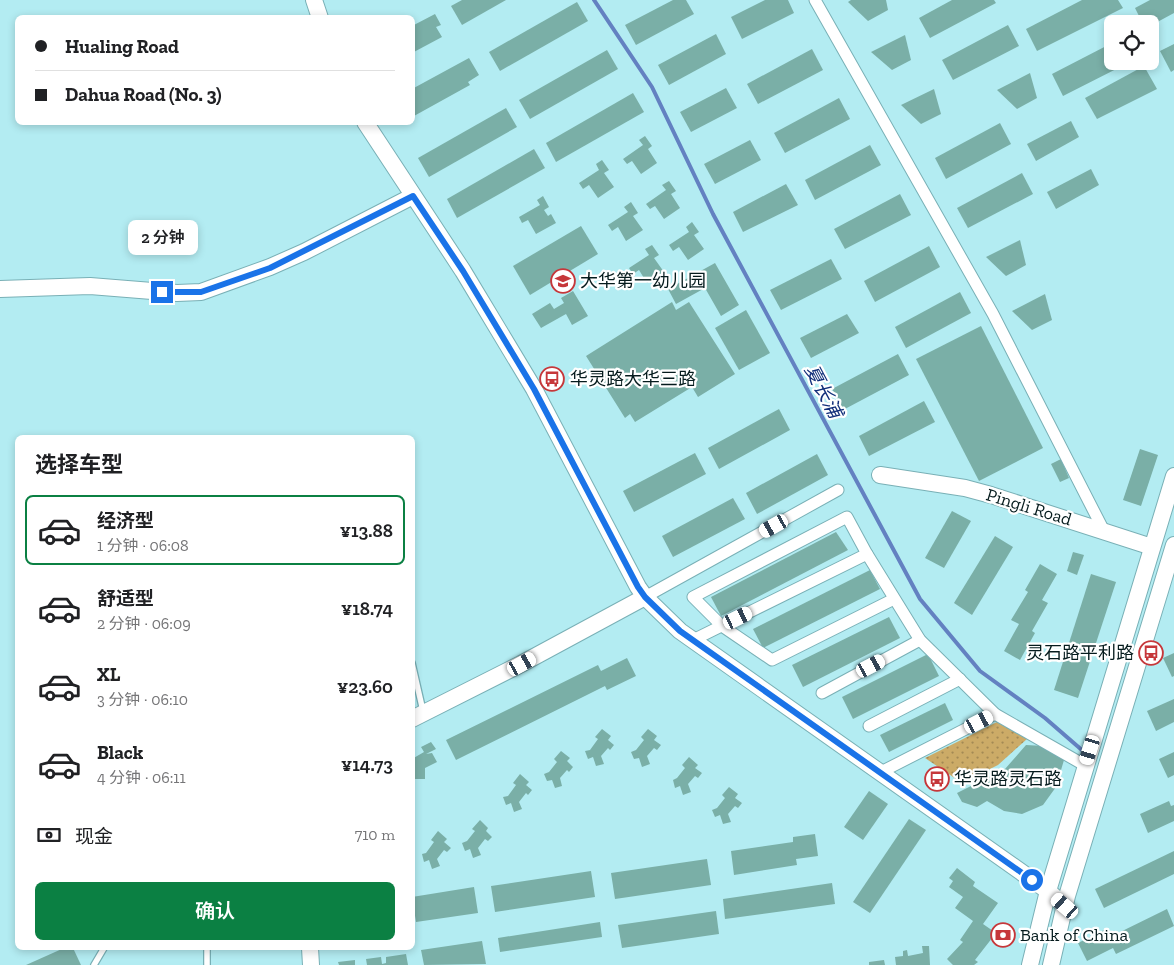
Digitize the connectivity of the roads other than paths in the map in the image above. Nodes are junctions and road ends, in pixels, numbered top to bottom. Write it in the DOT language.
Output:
graph roads {
  1 [pos="314,0"];
  2 [pos="815,0"];
  3 [pos="319,15"];
  4 [pos="367,125"];
  5 [pos="413,196"];
  6 [pos="0,289"];
  7 [pos="880,475"];
  8 [pos="1174,476"];
  9 [pos="838,490"];
  10 [pos="1104,531"];
  11 [pos="1152,547"];
  12 [pos="1173,550"];
  13 [pos="867,554"];
  14 [pos="645,597"];
  15 [pos="894,599"];
  16 [pos="722,626"];
  17 [pos="693,640"];
  18 [pos="920,640"];
  19 [pos="960,679"];
  20 [pos="415,690"];
  21 [pos="822,693"];
  22 [pos="995,714"];
  23 [pos="418,716"];
  24 [pos="869,726"];
  25 [pos="1086,766"];
  26 [pos="879,773"];
  27 [pos="1048,891"];
  28 [pos="1065,906"];
  29 [pos="103,950"];
  30 [pos="207,950"];
  31 [pos="310,950"];
  32 [pos="94,965"];
  33 [pos="207,965"];
  34 [pos="311,965"];
  35 [pos="1030,965"];
  36 [pos="1050,965"];
  1 -- 3 [label="main road"];
  2 -- 10 [label="street"];
  4 -- 5 [label="main road"];
  5 -- 6 [label="main road"];
  5 -- 14 [label="main road"];
  7 -- 10 [label="main road, Pingli Road"];
  8 -- 11 [label="main road"];
  9 -- 14 [label="street"];
  10 -- 11 [label="main road, Pingli Road"];
  11 -- 12 [label="street, Pingli Road"];
  11 -- 25 [label="main road"];
  12 -- 28 [label="main road"];
  13 -- 15 [label="street"];
  13 -- 16 [label="street"];
  13 -- 16 [label="street"];
  14 -- 17 [label="main road"];
  14 -- 23 [label="main road"];
  15 -- 16 [label="street"];
  15 -- 18 [label="street"];
  16 -- 17 [label="street"];
  17 -- 26 [label="main road"];
  18 -- 19 [label="street"];
  18 -- 21 [label="street"];
  19 -- 22 [label="street"];
  19 -- 24 [label="street"];
  20 -- 23 [label="lane"];
  22 -- 25 [label="street"];
  22 -- 26 [label="street"];
  25 -- 27 [label="main road"];
  26 -- 27 [label="main road"];
  27 -- 28 [label="main road"];
  27 -- 35 [label="main road"];
  28 -- 36 [label="main road"];
  29 -- 32 [label="lane"];
  30 -- 33 [label="lane"];
  31 -- 34 [label="main road"];
}
